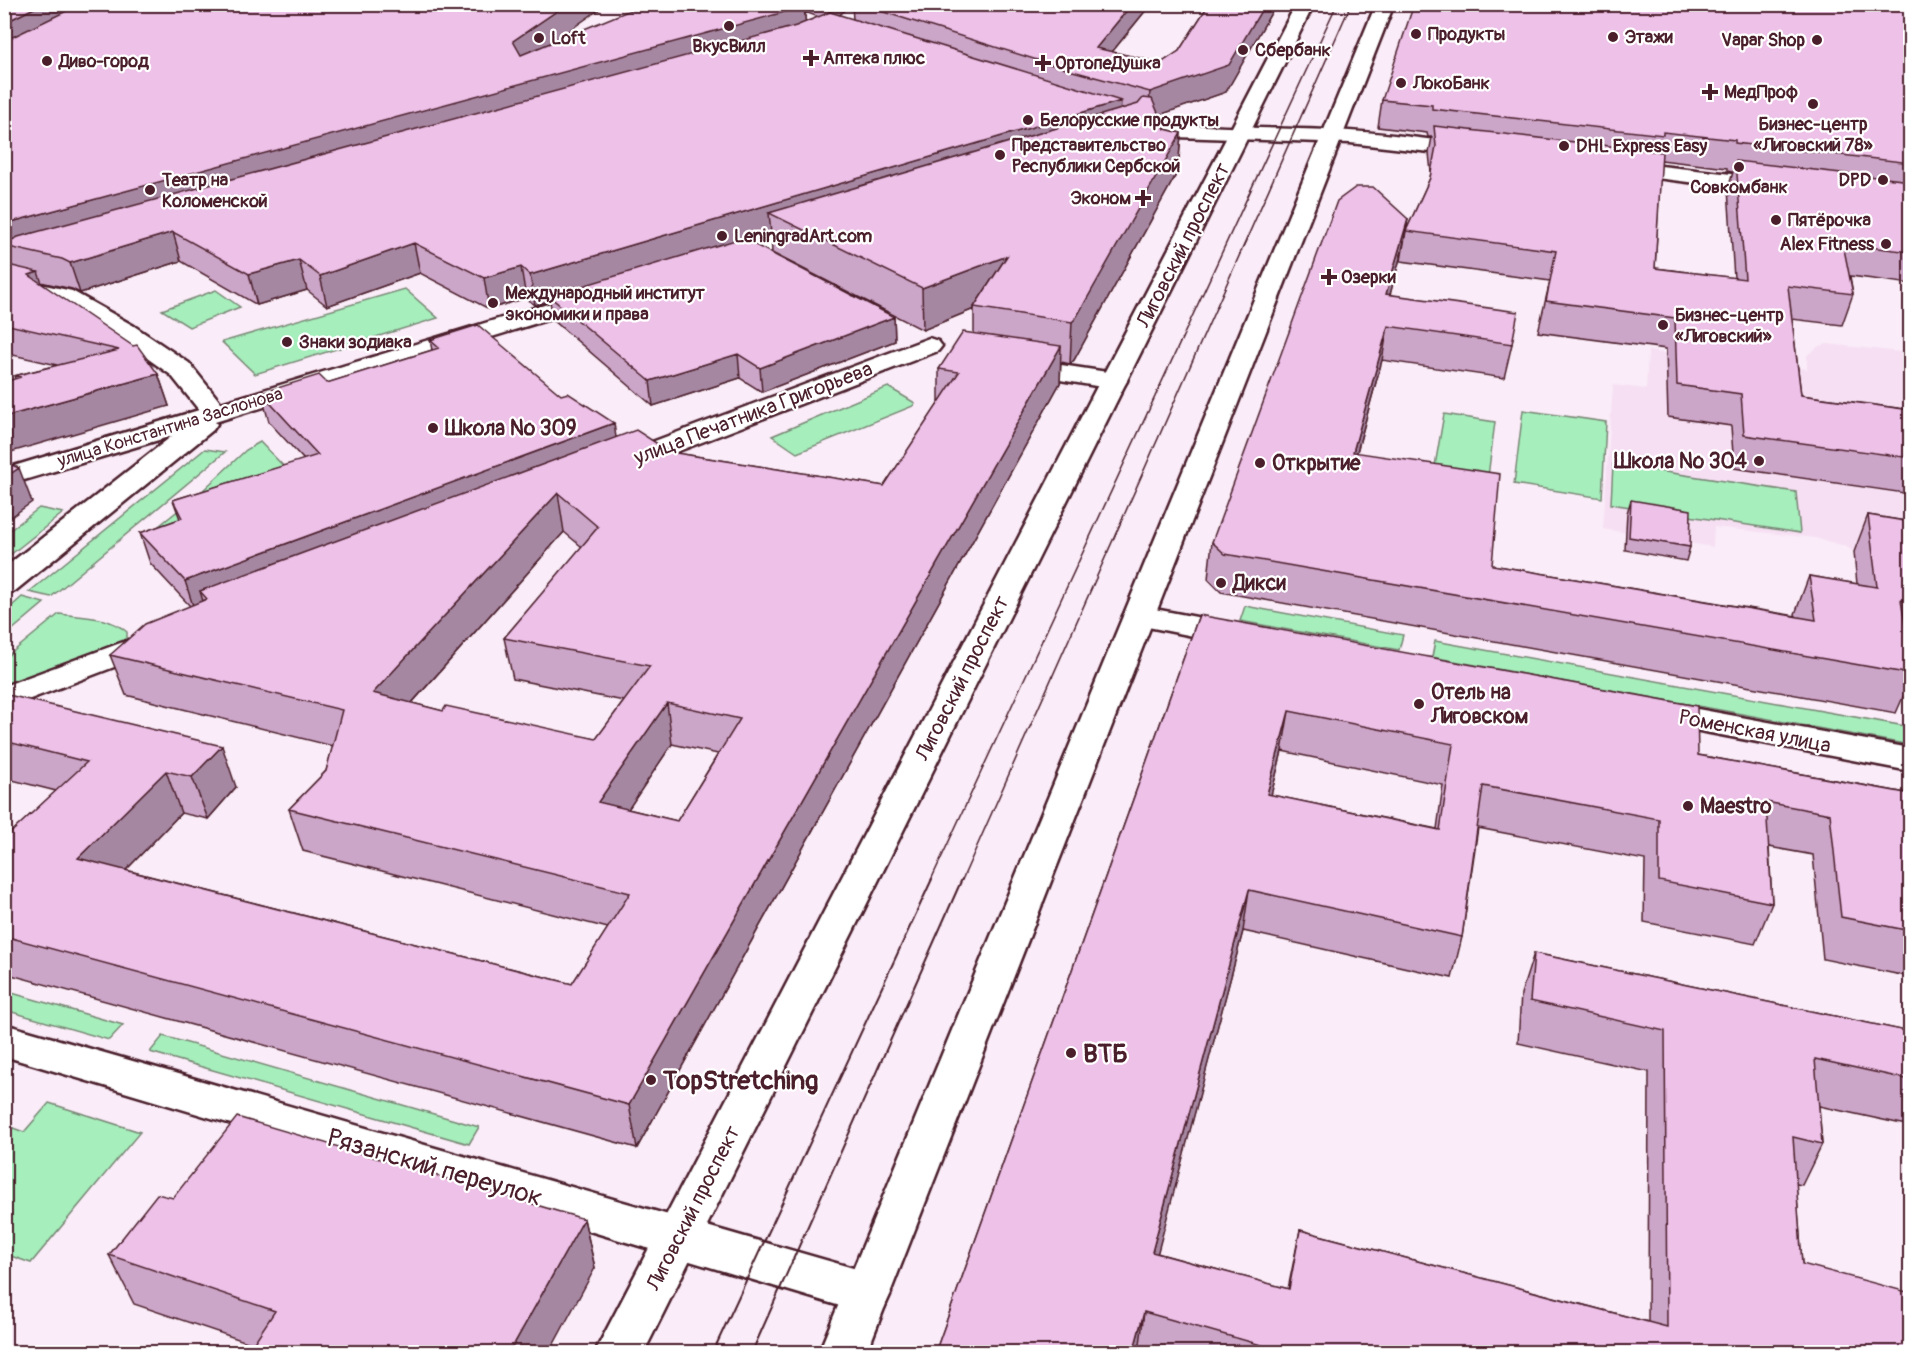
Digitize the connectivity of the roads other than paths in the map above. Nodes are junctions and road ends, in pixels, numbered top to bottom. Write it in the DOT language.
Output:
graph roads {
  1 [pos="1305,4"];
  2 [pos="1385,4"];
  3 [pos="1120,129"];
  4 [pos="1333,136"];
  5 [pos="1236,139"];
  6 [pos="1500,154"];
  7 [pos="1594,165"];
  8 [pos="1796,188"];
  9 [pos="836,224"];
  10 [pos="747,251"];
  11 [pos="772,264"];
  12 [pos="695,267"];
  13 [pos="7,272"];
  14 [pos="612,292"];
  15 [pos="897,329"];
  16 [pos="992,362"];
  17 [pos="1114,381"];
  18 [pos="216,414"];
  19 [pos="595,473"];
  20 [pos="4,478"];
  21 [pos="4,585"];
  22 [pos="1139,616"];
  23 [pos="174,633"];
  24 [pos="1272,641"];
  25 [pos="4,698"];
  26 [pos="1619,705"];
  27 [pos="1911,760"];
  28 [pos="4,1040"];
  29 [pos="677,1239"];
  30 [pos="867,1293"];
  31 [pos="620,1353"];
  32 [pos="843,1353"];
  1 -- 5 [label="main road, Лиговский проспект"];
  2 -- 4 [label="main road"];
  3 -- 5 [label="main road"];
  4 -- 5 [label="main road"];
  4 -- 6 [label="main road"];
  4 -- 22 [label="main road"];
  5 -- 17 [label="main road, Лиговский проспект"];
  7 -- 8 [label="main road"];
  9 -- 10 [label="main road"];
  10 -- 11 [label="main road"];
  10 -- 12 [label="main road"];
  13 -- 18 [label="main road"];
  14 -- 18 [label="main road, улица Константина Заслонова"];
  15 -- 19 [label="main road, улица Печатника Григорьева"];
  16 -- 17 [label="main road"];
  17 -- 29 [label="main road, Лиговский проспект"];
  18 -- 20 [label="main road, улица Константина Заслонова"];
  18 -- 21 [label="main road"];
  22 -- 24 [label="main road"];
  22 -- 30 [label="main road"];
  23 -- 25 [label="main road"];
  26 -- 27 [label="main road, Роменская улица"];
  28 -- 29 [label="main road, Рязанский переулок"];
  29 -- 30 [label="main road, Рязанский переулок"];
  29 -- 31 [label="main road, Лиговский проспект"];
  30 -- 32 [label="main road"];
}
